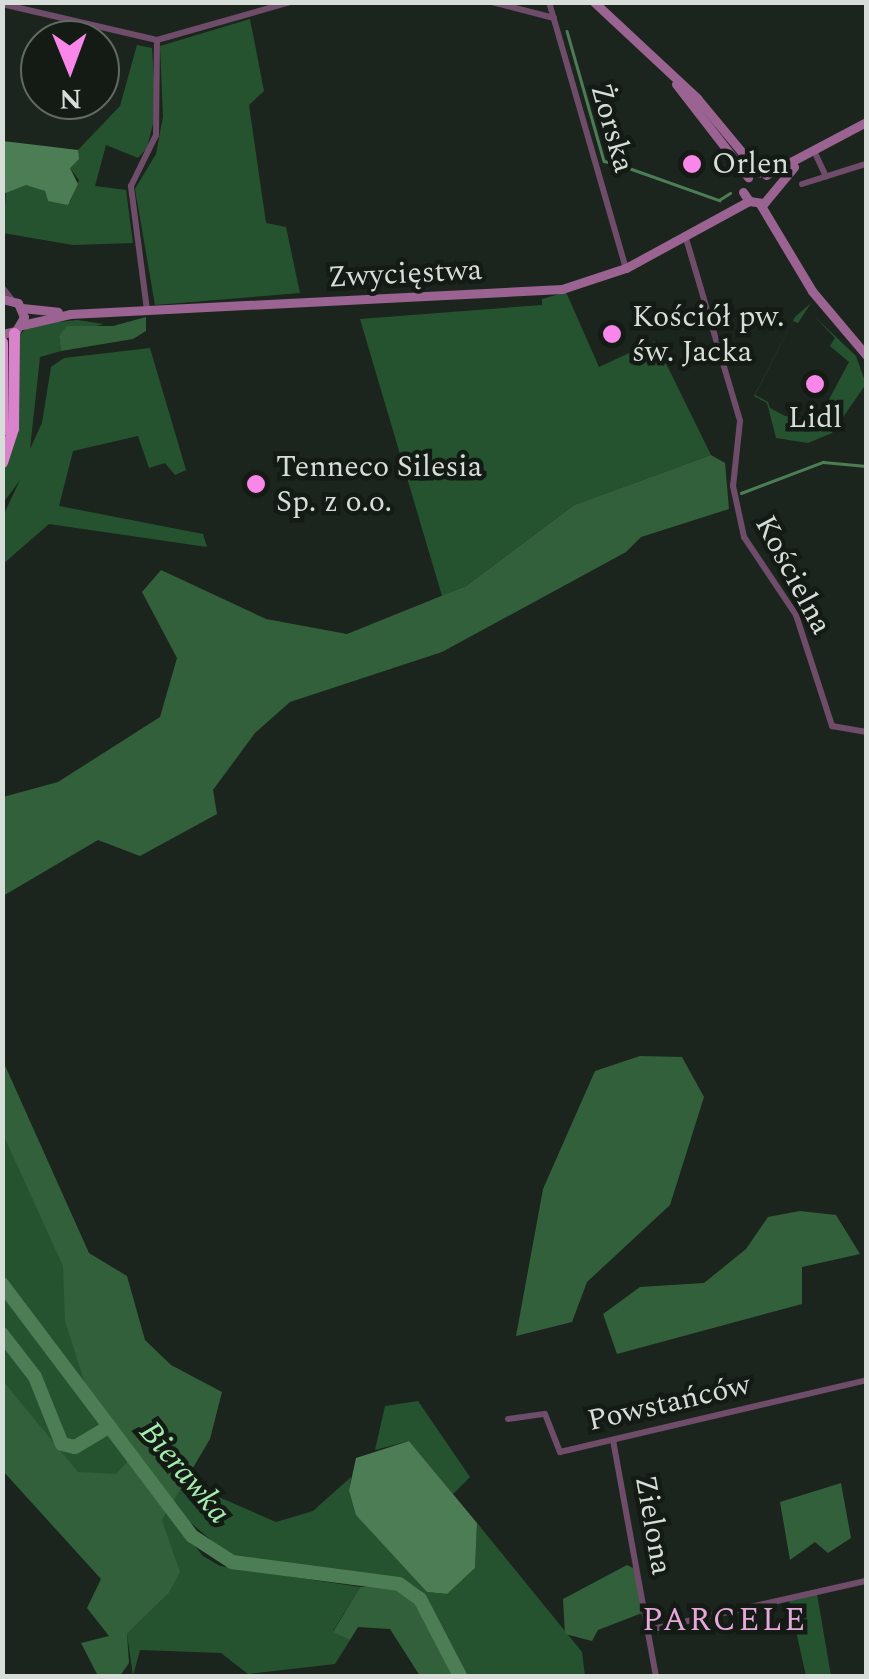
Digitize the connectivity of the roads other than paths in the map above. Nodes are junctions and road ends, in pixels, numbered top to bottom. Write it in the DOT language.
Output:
graph roads {
  1 [pos="290,2"];
  2 [pos="492,2"];
  3 [pos="550,2"];
  4 [pos="594,2"];
  5 [pos="2,4"];
  6 [pos="554,18"];
  7 [pos="156,40"];
  8 [pos="656,60"];
  9 [pos="866,122"];
  10 [pos="816,153"];
  11 [pos="866,164"];
  12 [pos="796,165"];
  13 [pos="762,174"];
  14 [pos="748,177"];
  15 [pos="826,177"];
  16 [pos="802,184"];
  17 [pos="774,187"];
  18 [pos="746,197"];
  19 [pos="765,202"];
  20 [pos="684,234"];
  21 [pos="626,268"];
  22 [pos="2,287"];
  23 [pos="7,300"];
  24 [pos="22,308"];
  25 [pos="147,310"];
  26 [pos="70,314"];
  27 [pos="13,330"];
  28 [pos="2,342"];
  29 [pos="866,355"];
  30 [pos="2,430"];
  31 [pos="2,462"];
  32 [pos="866,732"];
  33 [pos="866,1380"];
  34 [pos="508,1419"];
  35 [pos="614,1440"];
  36 [pos="866,1581"];
  37 [pos="648,1630"];
  38 [pos="656,1676"];
  1 -- 7 [label="street"];
  2 -- 6 [label="street"];
  3 -- 6 [label="street, Żorska"];
  4 -- 8 [label="main road, Żorska"];
  5 -- 7 [label="street"];
  6 -- 21 [label="street, Żorska"];
  7 -- 25 [label="street"];
  8 -- 13 [label="main road, Żorska"];
  8 -- 14 [label="main road, Żorska"];
  9 -- 10 [label="main road"];
  10 -- 12 [label="main road"];
  10 -- 15 [label="street"];
  11 -- 15 [label="street"];
  12 -- 13 [label="main road"];
  12 -- 17 [label="main road"];
  13 -- 14 [label="main road"];
  13 -- 17 [label="main road, Żorska"];
  14 -- 18 [label="main road"];
  15 -- 16 [label="street"];
  17 -- 19 [label="main road"];
  18 -- 19 [label="main road"];
  18 -- 20 [label="main road, Zwycięstwa"];
  19 -- 29 [label="main road"];
  20 -- 21 [label="main road, Zwycięstwa"];
  20 -- 32 [label="street, Kościelna"];
  21 -- 25 [label="main road, Zwycięstwa"];
  22 -- 23 [label="street"];
  23 -- 24 [label="main road"];
  24 -- 26 [label="main road, Zwycięstwa"];
  24 -- 27 [label="main road"];
  25 -- 26 [label="main road, Zwycięstwa"];
  26 -- 27 [label="main road, Zwycięstwa"];
  27 -- 31 [label="highway"];
  28 -- 30 [label="highway"];
  33 -- 35 [label="street, Powstańców"];
  34 -- 35 [label="street, Powstańców"];
  35 -- 37 [label="street, Zielona"];
  36 -- 37 [label="street"];
  37 -- 38 [label="street, Zielona"];
}
